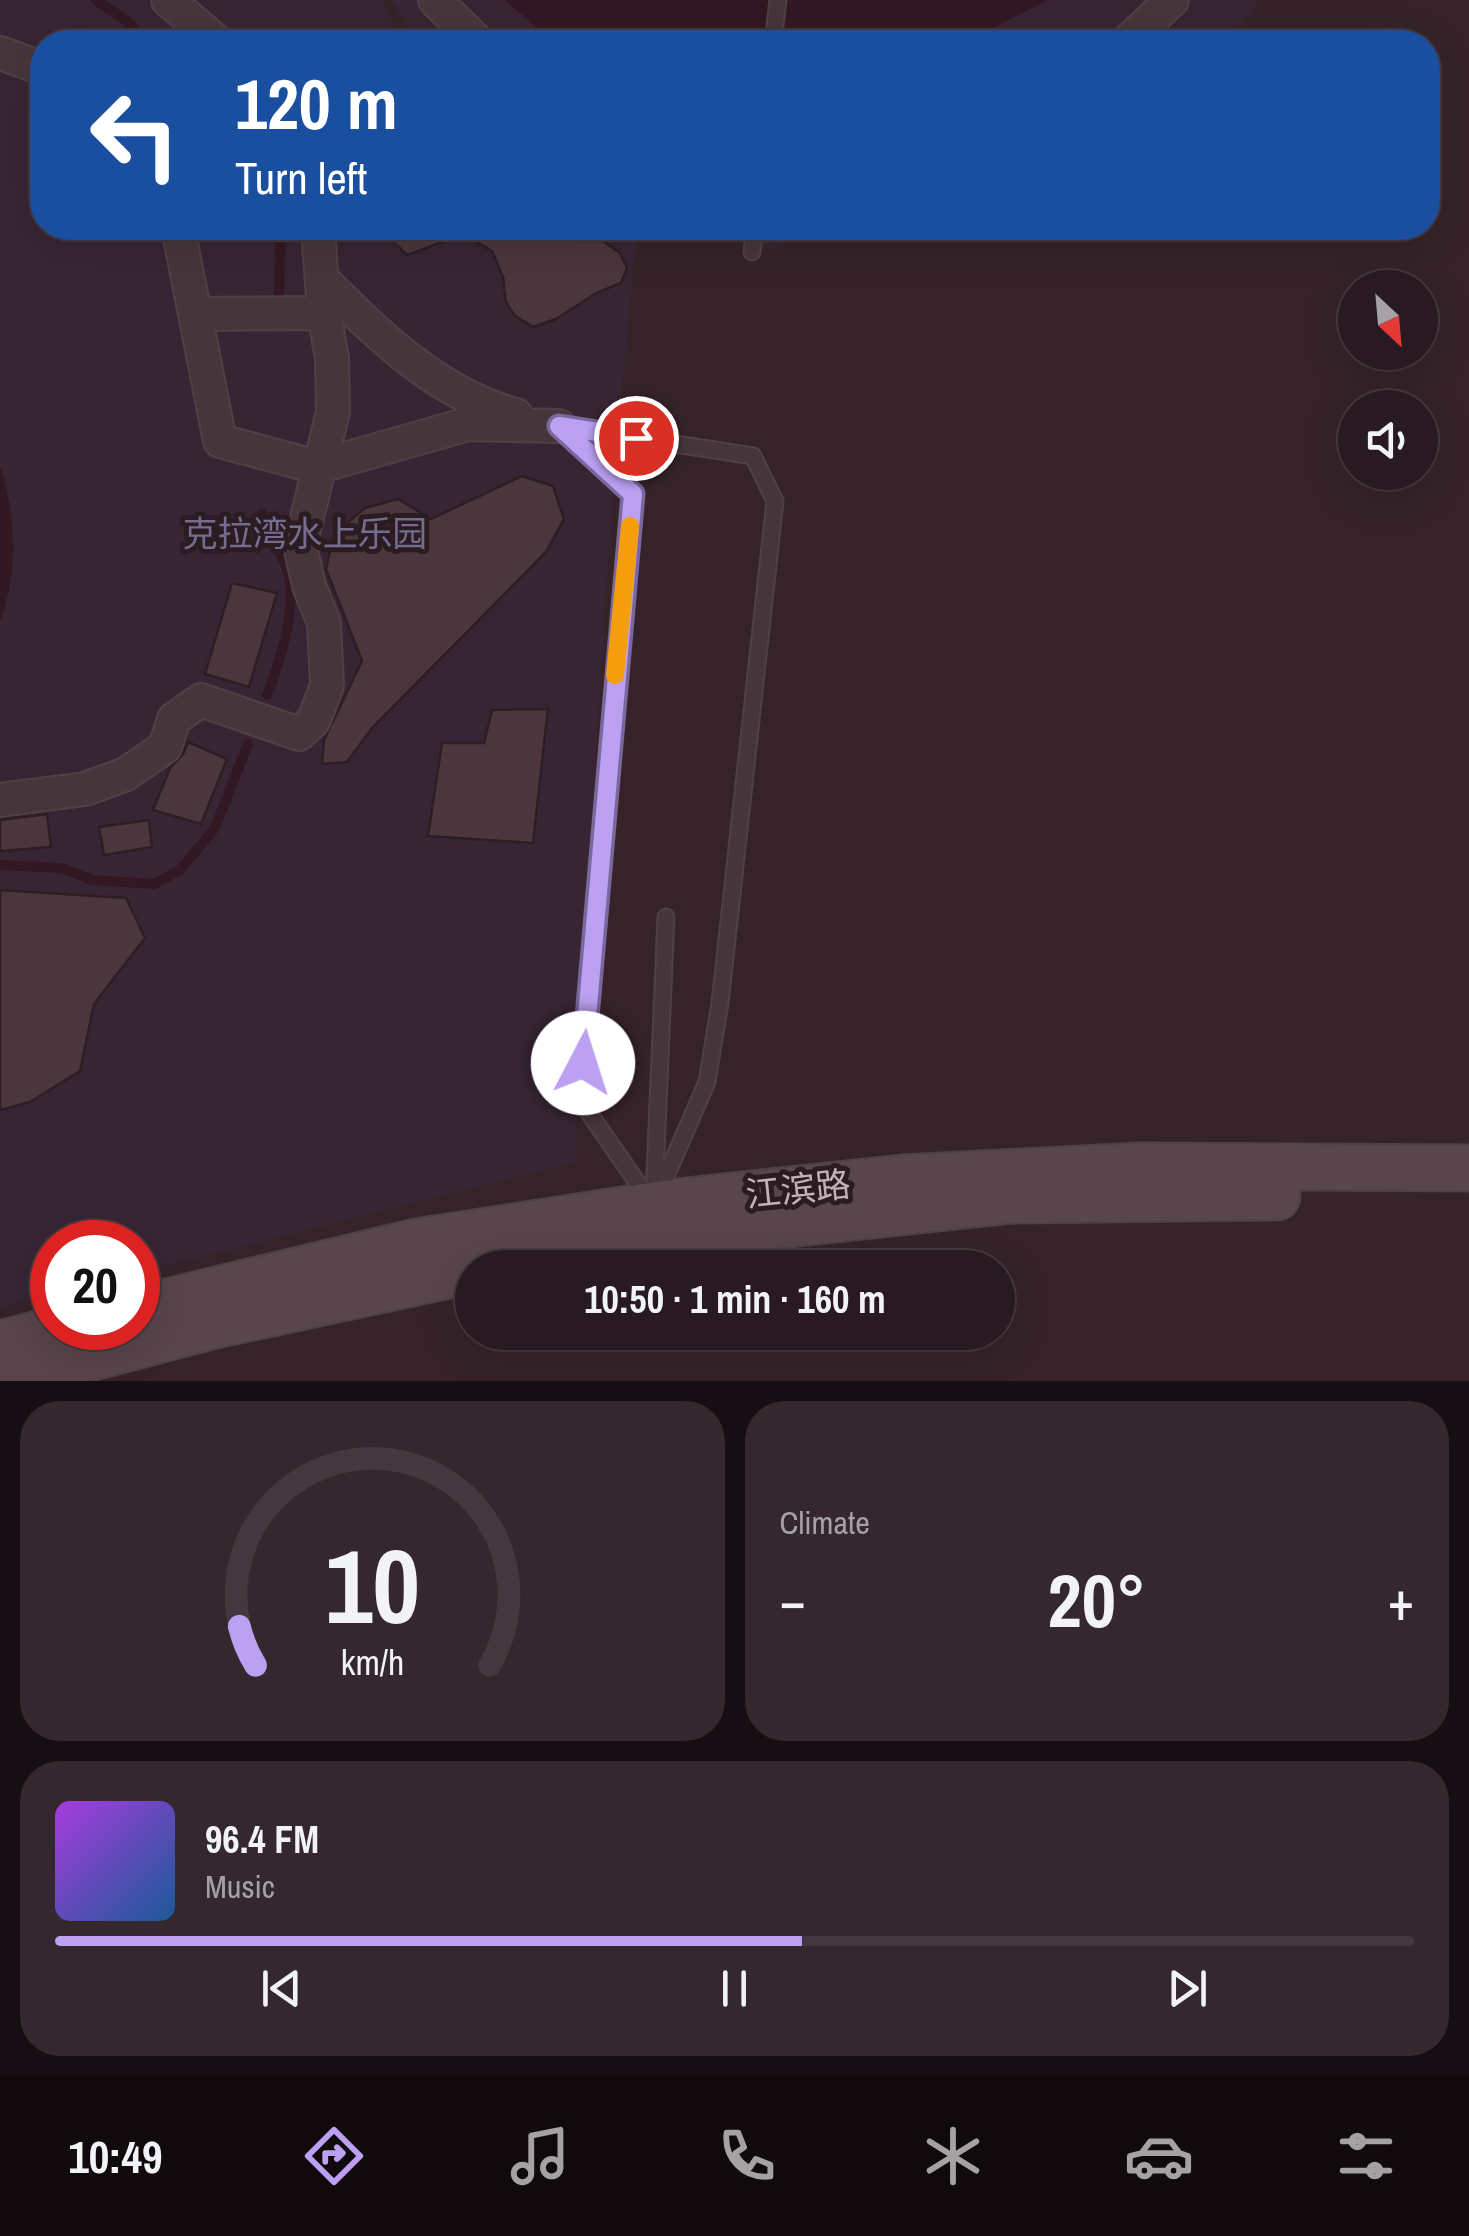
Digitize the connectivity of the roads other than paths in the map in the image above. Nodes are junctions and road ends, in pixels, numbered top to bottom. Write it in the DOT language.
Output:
graph roads {
  1 [pos="168,0"];
  2 [pos="435,0"];
  3 [pos="778,0"];
  4 [pos="1172,0"];
  5 [pos="203,30"];
  6 [pos="466,30"];
  7 [pos="774,30"];
  8 [pos="1140,30"];
  9 [pos="0,54"];
  10 [pos="30,64"];
  11 [pos="180,240"];
  12 [pos="319,240"];
  13 [pos="754,240"];
  14 [pos="752,252"];
  15 [pos="322,279"];
  16 [pos="324,313"];
  17 [pos="195,314"];
  18 [pos="559,426"];
  19 [pos="317,467"];
  20 [pos="0,800"];
  21 [pos="666,917"];
  22 [pos="1469,1168"];
  23 [pos="1469,1197"];
  24 [pos="653,1206"];
  25 [pos="605,1250"];
  26 [pos="455,1274"];
  27 [pos="160,1305"];
  28 [pos="30,1336"];
  29 [pos="0,1344"];
  30 [pos="0,1381"];
  1 -- 5 [label="street"];
  2 -- 6 [label="street"];
  3 -- 7 [label="lane"];
  4 -- 8 [label="street"];
  9 -- 10 [label="street"];
  11 -- 17 [label="street"];
  12 -- 15 [label="street"];
  13 -- 14 [label="lane"];
  15 -- 16 [label="street"];
  15 -- 18 [label="street"];
  16 -- 17 [label="street"];
  16 -- 19 [label="street"];
  17 -- 19 [label="street"];
  18 -- 19 [label="street"];
  18 -- 24 [label="lane"];
  18 -- 24 [label="lane"];
  19 -- 20 [label="street"];
  21 -- 24 [label="lane"];
  22 -- 24 [label="main road, 江滨路"];
  23 -- 25 [label="main road, 江滨路"];
  24 -- 27 [label="main road, 江滨路"];
  26 -- 30 [label="main road"];
  28 -- 29 [label="main road"];
}
